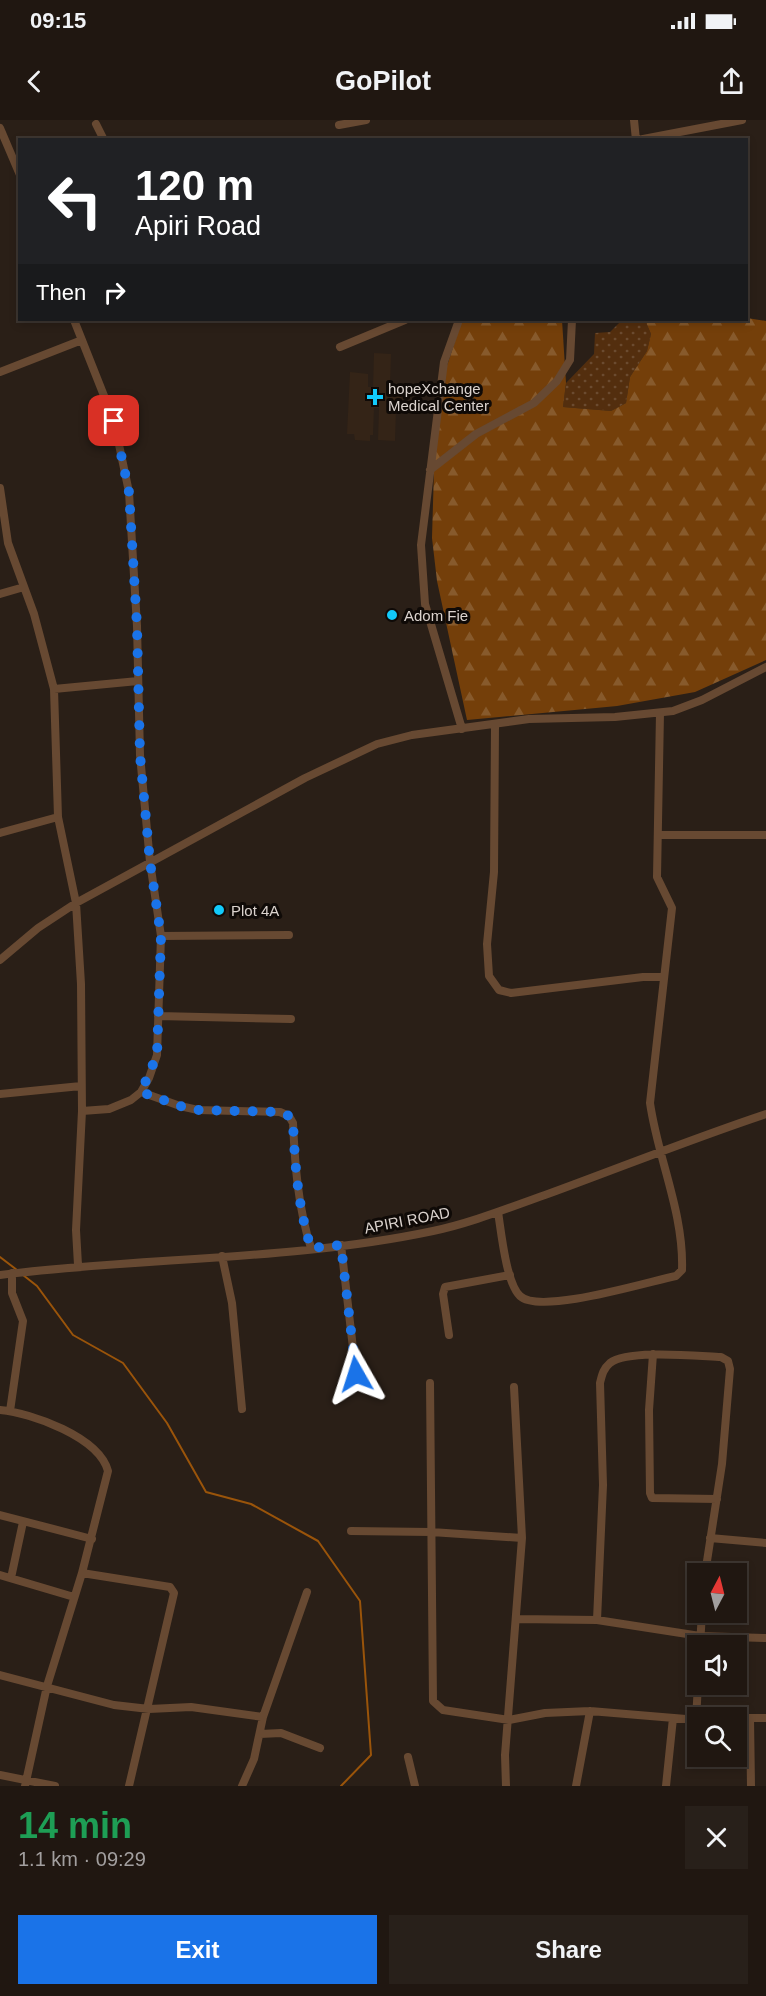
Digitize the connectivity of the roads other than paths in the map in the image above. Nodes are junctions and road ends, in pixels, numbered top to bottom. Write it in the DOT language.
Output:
graph roads {
  1 [pos="366,120"];
  2 [pos="634,120"];
  3 [pos="742,120"];
  4 [pos="96,124"];
  5 [pos="339,125"];
  6 [pos="0,128"];
  7 [pos="103,138"];
  8 [pos="637,138"];
  9 [pos="648,138"];
  10 [pos="18,170"];
  11 [pos="74,321"];
  12 [pos="403,321"];
  13 [pos="459,321"];
  14 [pos="572,321"];
  15 [pos="82,340"];
  16 [pos="340,347"];
  17 [pos="0,372"];
  18 [pos="430,470"];
  19 [pos="0,488"];
  20 [pos="24,587"];
  21 [pos="0,594"];
  22 [pos="766,667"];
  23 [pos="138,681"];
  24 [pos="54,689"];
  25 [pos="660,713"];
  26 [pos="495,725"];
  27 [pos="462,729"];
  28 [pos="58,817"];
  29 [pos="0,833"];
  30 [pos="658,835"];
  31 [pos="766,835"];
  32 [pos="150,862"];
  33 [pos="76,903"];
  34 [pos="289,935"];
  35 [pos="161,936"];
  36 [pos="0,960"];
  37 [pos="664,977"];
  38 [pos="158,1016"];
  39 [pos="291,1018"];
  40 [pos="81,1086"];
  41 [pos="141,1092"];
  42 [pos="0,1094"];
  43 [pos="82,1111"];
  44 [pos="766,1114"];
  45 [pos="661,1151"];
  46 [pos="498,1212"];
  47 [pos="341,1245"];
  48 [pos="311,1248"];
  49 [pos="222,1256"];
  50 [pos="78,1265"];
  51 [pos="12,1273"];
  52 [pos="0,1275"];
  53 [pos="510,1275"];
  54 [pos="449,1335"];
  55 [pos="653,1354"];
  56 [pos="356,1374"];
  57 [pos="430,1383"];
  58 [pos="514,1387"];
  59 [pos="242,1409"];
  60 [pos="0,1410"];
  61 [pos="10,1411"];
  62 [pos="717,1499"];
  63 [pos="0,1515"];
  64 [pos="23,1521"];
  65 [pos="351,1531"];
  66 [pos="432,1532"];
  67 [pos="522,1538"];
  68 [pos="710,1538"];
  69 [pos="92,1539"];
  70 [pos="766,1543"];
  71 [pos="707,1563"];
  72 [pos="82,1572"];
  73 [pos="0,1575"];
  74 [pos="11,1578"];
  75 [pos="308,1592"];
  76 [pos="74,1597"];
  77 [pos="516,1619"];
  78 [pos="597,1620"];
  79 [pos="694,1635"];
  80 [pos="747,1637"];
  81 [pos="766,1638"];
  82 [pos="0,1675"];
  83 [pos="47,1686"];
  84 [pos="149,1709"];
  85 [pos="590,1711"];
  86 [pos="263,1716"];
  87 [pos="672,1718"];
  88 [pos="747,1718"];
  89 [pos="750,1718"];
  90 [pos="766,1718"];
  91 [pos="687,1719"];
  92 [pos="509,1720"];
  93 [pos="260,1734"];
  94 [pos="320,1748"];
  95 [pos="408,1757"];
  96 [pos="0,1775"];
  97 [pos="26,1783"];
  98 [pos="55,1786"];
  99 [pos="129,1786"];
  100 [pos="242,1786"];
  101 [pos="415,1786"];
  102 [pos="506,1786"];
  103 [pos="576,1786"];
  104 [pos="666,1786"];
  105 [pos="751,1786"];
  1 -- 5 [label="street"];
  2 -- 8 [label="street"];
  3 -- 9 [label="street"];
  4 -- 7 [label="street"];
  6 -- 10 [label="street"];
  11 -- 15 [label="street"];
  12 -- 16 [label="street"];
  13 -- 18 [label="street"];
  14 -- 18 [label="street"];
  15 -- 17 [label="street"];
  15 -- 23 [label="street"];
  18 -- 27 [label="street"];
  19 -- 20 [label="street"];
  20 -- 21 [label="street"];
  20 -- 24 [label="street"];
  22 -- 25 [label="street"];
  23 -- 24 [label="street"];
  23 -- 32 [label="street"];
  24 -- 28 [label="street"];
  25 -- 26 [label="street"];
  25 -- 30 [label="street"];
  26 -- 27 [label="street"];
  26 -- 37 [label="street"];
  27 -- 32 [label="street"];
  28 -- 29 [label="street"];
  28 -- 33 [label="street"];
  30 -- 31 [label="street"];
  30 -- 37 [label="street"];
  32 -- 33 [label="street"];
  32 -- 35 [label="street"];
  33 -- 36 [label="street"];
  33 -- 40 [label="street"];
  34 -- 35 [label="street"];
  35 -- 38 [label="street"];
  37 -- 45 [label="street"];
  38 -- 39 [label="street"];
  38 -- 41 [label="street"];
  40 -- 42 [label="street"];
  40 -- 43 [label="street"];
  41 -- 43 [label="street"];
  41 -- 48 [label="street"];
  43 -- 50 [label="street"];
  44 -- 45 [label="street, APIRI ROAD"];
  45 -- 46 [label="street, APIRI ROAD"];
  45 -- 53 [label="street"];
  46 -- 47 [label="street, APIRI ROAD"];
  46 -- 53 [label="street"];
  47 -- 48 [label="street, APIRI ROAD"];
  47 -- 56 [label="street"];
  48 -- 49 [label="street, APIRI ROAD"];
  49 -- 50 [label="street, APIRI ROAD"];
  49 -- 59 [label="street"];
  50 -- 51 [label="street, APIRI ROAD"];
  51 -- 52 [label="street, APIRI ROAD"];
  51 -- 61 [label="street"];
  53 -- 54 [label="street"];
  55 -- 62 [label="street"];
  55 -- 62 [label="street"];
  55 -- 78 [label="street"];
  57 -- 66 [label="street"];
  58 -- 67 [label="street"];
  60 -- 61 [label="street"];
  61 -- 69 [label="street"];
  62 -- 68 [label="street"];
  63 -- 64 [label="street"];
  64 -- 69 [label="street"];
  64 -- 74 [label="street"];
  65 -- 66 [label="street"];
  66 -- 67 [label="street"];
  66 -- 92 [label="street"];
  67 -- 77 [label="street"];
  68 -- 70 [label="street"];
  68 -- 71 [label="street"];
  69 -- 72 [label="street"];
  72 -- 76 [label="street"];
  72 -- 84 [label="street"];
  73 -- 74 [label="street"];
  74 -- 76 [label="street"];
  75 -- 86 [label="street"];
  76 -- 83 [label="street"];
  77 -- 78 [label="street"];
  77 -- 92 [label="street"];
  78 -- 79 [label="street"];
  80 -- 81 [label="street"];
  82 -- 83 [label="street"];
  83 -- 84 [label="street"];
  83 -- 97 [label="street"];
  84 -- 86 [label="street"];
  84 -- 99 [label="street"];
  85 -- 87 [label="street"];
  85 -- 92 [label="street"];
  85 -- 103 [label="street"];
  86 -- 93 [label="street"];
  87 -- 91 [label="street"];
  87 -- 104 [label="street"];
  88 -- 89 [label="street"];
  89 -- 90 [label="street"];
  89 -- 105 [label="street"];
  92 -- 102 [label="street"];
  93 -- 94 [label="street"];
  93 -- 100 [label="street"];
  95 -- 101 [label="street"];
  96 -- 97 [label="street"];
  97 -- 98 [label="street"];
}
